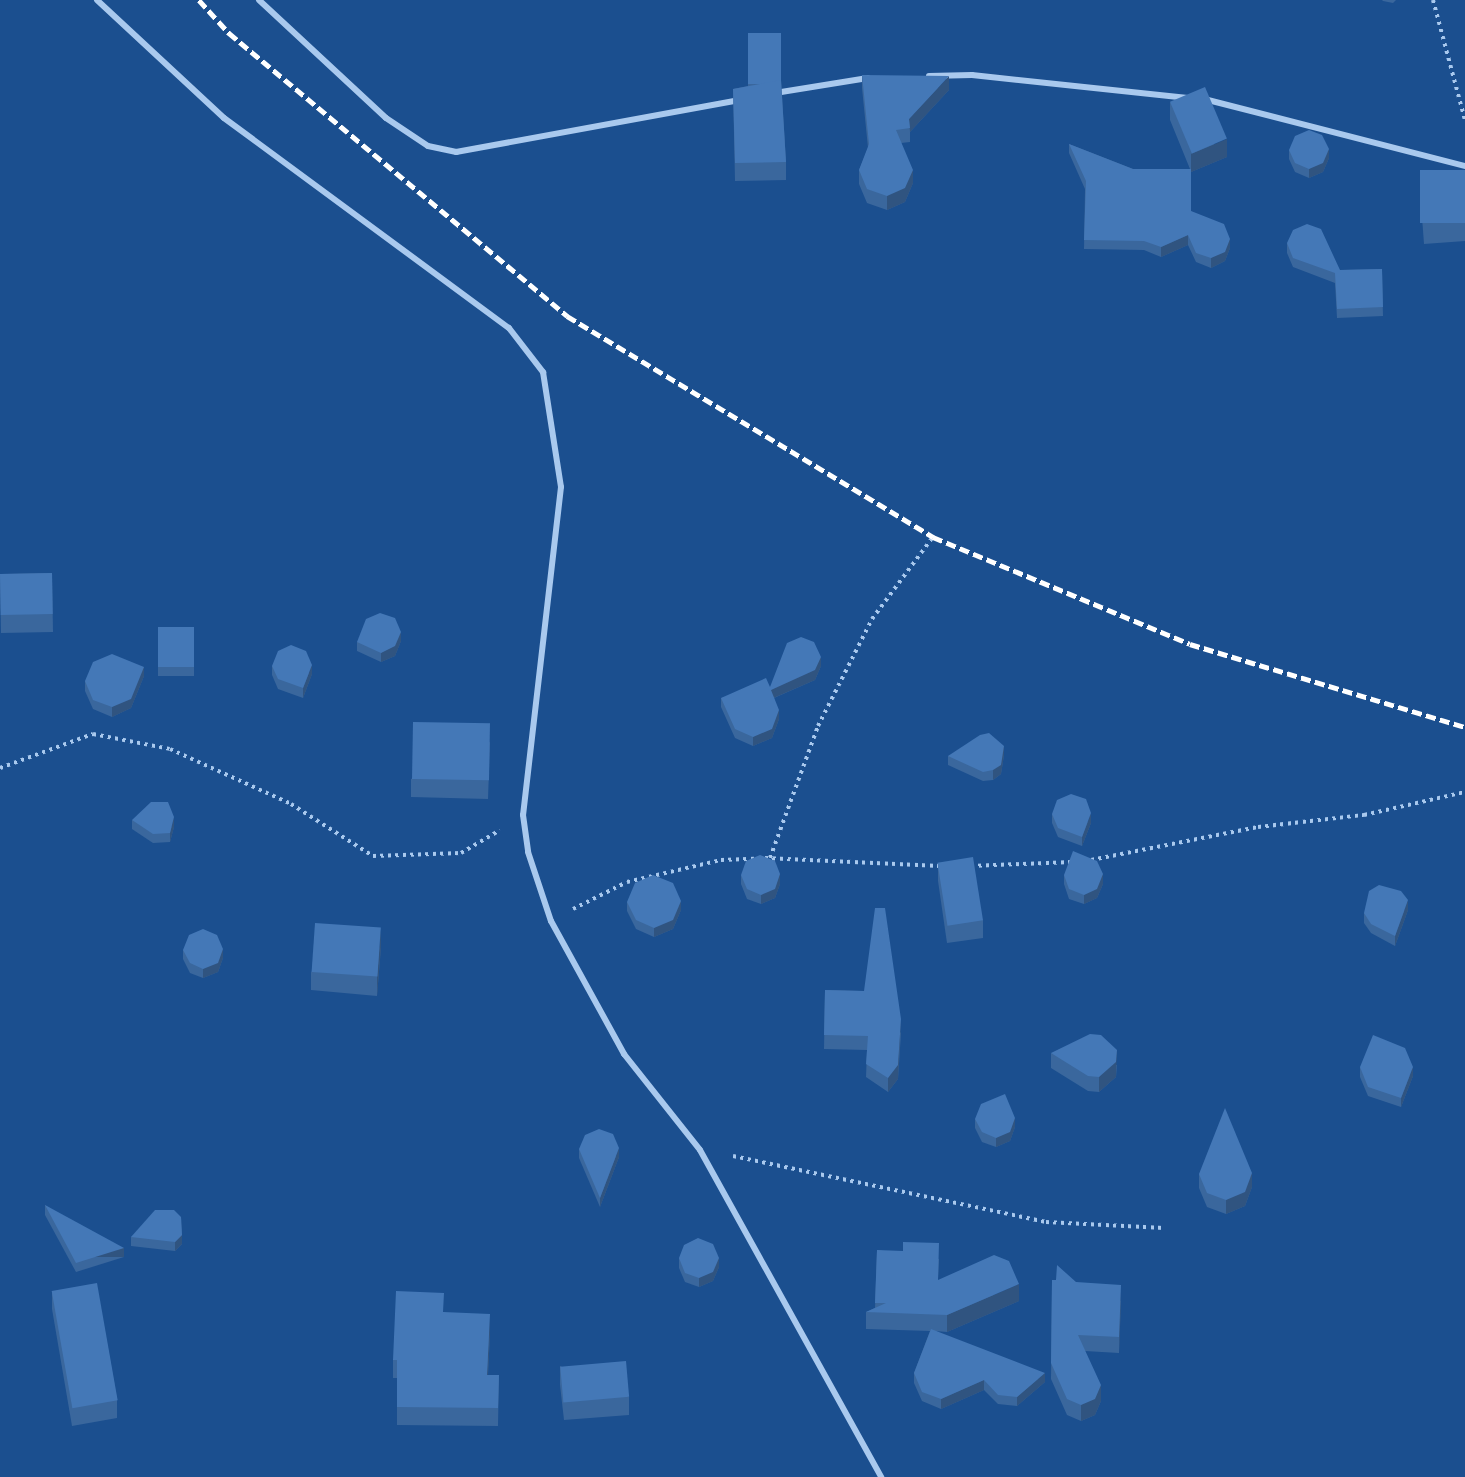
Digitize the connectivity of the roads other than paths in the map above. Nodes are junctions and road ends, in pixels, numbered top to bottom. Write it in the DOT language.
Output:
graph roads {
  1 [pos="97,0"];
  2 [pos="259,0"];
  3 [pos="916,76"];
  4 [pos="882,78"];
  5 [pos="760,96"];
  6 [pos="749,98"];
  7 [pos="1465,166"];
  8 [pos="881,1477"];
  1 -- 8 [label="street"];
  2 -- 6 [label="street"];
  3 -- 7 [label="street"];
  4 -- 5 [label="street"];
}
